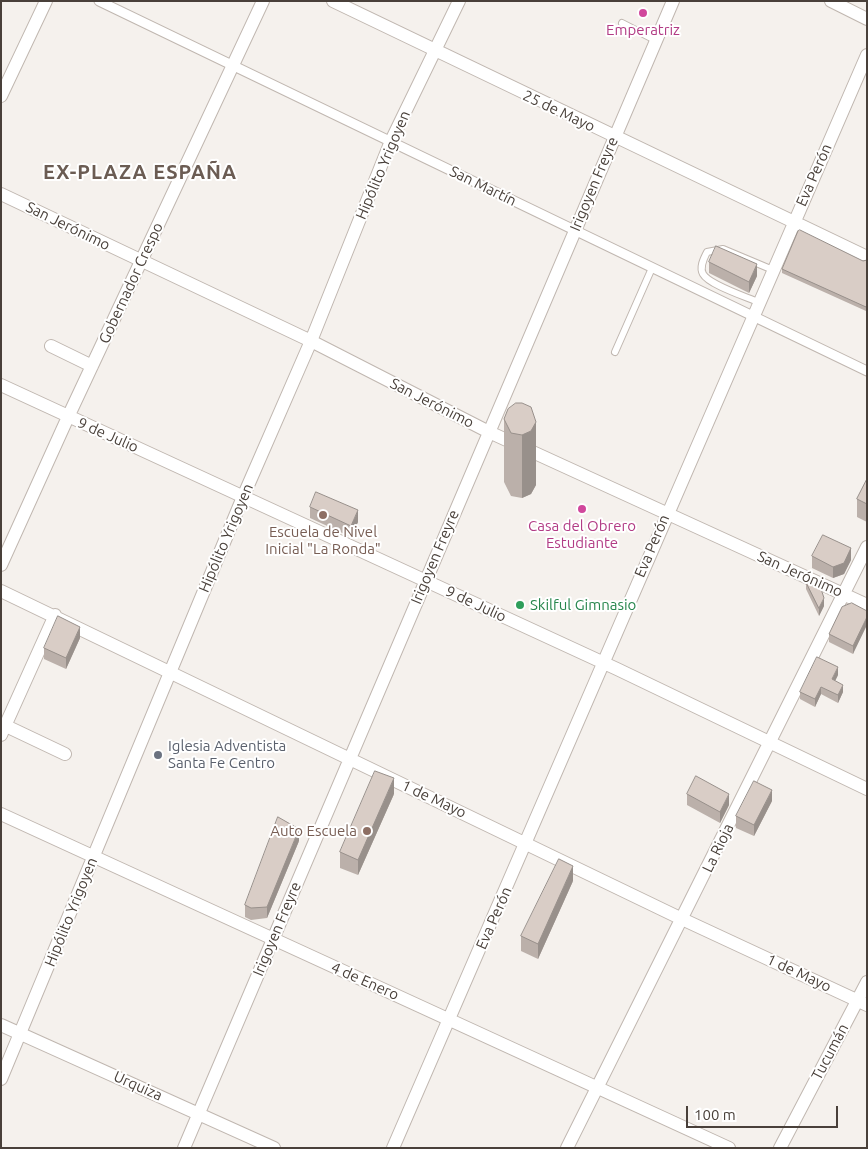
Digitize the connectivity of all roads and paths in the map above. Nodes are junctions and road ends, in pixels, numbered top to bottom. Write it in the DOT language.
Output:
graph roads {
  1 [pos="46,1"];
  2 [pos="99,1"];
  3 [pos="263,1"];
  4 [pos="333,1"];
  5 [pos="460,1"];
  6 [pos="673,1"];
  7 [pos="831,1"];
  8 [pos="867,19"];
  9 [pos="622,23"];
  10 [pos="655,40"];
  11 [pos="434,52"];
  12 [pos="867,55"];
  13 [pos="233,65"];
  14 [pos="1,96"];
  15 [pos="614,137"];
  16 [pos="391,141"];
  17 [pos="1,194"];
  18 [pos="792,223"];
  19 [pos="575,231"];
  20 [pos="867,257"];
  21 [pos="141,262"];
  22 [pos="652,268"];
  23 [pos="773,270"];
  24 [pos="760,302"];
  25 [pos="753,317"];
  26 [pos="311,340"];
  27 [pos="50,346"];
  28 [pos="614,352"];
  29 [pos="92,366"];
  30 [pos="867,371"];
  31 [pos="1,385"];
  32 [pos="68,417"];
  33 [pos="489,432"];
  34 [pos="243,497"];
  35 [pos="666,513"];
  36 [pos="867,547"];
  37 [pos="1,565"];
  38 [pos="425,580"];
  39 [pos="1,590"];
  40 [pos="844,594"];
  41 [pos="867,604"];
  42 [pos="54,615"];
  43 [pos="602,662"];
  44 [pos="171,671"];
  45 [pos="4,730"];
  46 [pos="770,744"];
  47 [pos="65,754"];
  48 [pos="349,759"];
  49 [pos="867,789"];
  50 [pos="1,814"];
  51 [pos="526,843"];
  52 [pos="94,856"];
  53 [pos="682,919"];
  54 [pos="273,940"];
  55 [pos="867,982"];
  56 [pos="862,1002"];
  57 [pos="450,1018"];
  58 [pos="1,1025"];
  59 [pos="21,1034"];
  60 [pos="1,1079"];
  61 [pos="597,1087"];
  62 [pos="199,1112"];
  63 [pos="184,1148"];
  64 [pos="274,1148"];
  65 [pos="393,1148"];
  66 [pos="567,1148"];
  67 [pos="729,1148"];
  68 [pos="780,1148"];
  1 -- 14 [label="street"];
  2 -- 13 [label="street, San Martín"];
  3 -- 13 [label="street, Gobernador Crespo"];
  4 -- 11 [label="street, 25 de Mayo"];
  5 -- 11 [label="street, Hipólito Yrigoyen"];
  6 -- 10 [label="street, Irigoyen Freyre"];
  7 -- 8 [label="street"];
  9 -- 10 [label="lane"];
  10 -- 15 [label="street, Irigoyen Freyre"];
  11 -- 15 [label="street, 25 de Mayo"];
  11 -- 16 [label="street, Hipólito Yrigoyen"];
  12 -- 18 [label="street, Eva Perón"];
  13 -- 16 [label="street, San Martín"];
  13 -- 21 [label="street, Gobernador Crespo"];
  15 -- 18 [label="street, 25 de Mayo"];
  15 -- 19 [label="street, Irigoyen Freyre"];
  16 -- 19 [label="street, San Martín"];
  16 -- 26 [label="street, Hipólito Yrigoyen"];
  17 -- 21 [label="street, San Jerónimo"];
  18 -- 20 [label="street, 25 de Mayo"];
  18 -- 23 [label="street, Eva Perón"];
  19 -- 22 [label="street, San Martín"];
  19 -- 33 [label="street, Irigoyen Freyre"];
  21 -- 26 [label="street, San Jerónimo"];
  21 -- 29 [label="street, Gobernador Crespo"];
  22 -- 25 [label="street, San Martín"];
  22 -- 28 [label="lane"];
  23 -- 24 [label="street, Eva Perón"];
  23 -- 24 [label="lane"];
  24 -- 25 [label="street, Eva Perón"];
  25 -- 30 [label="street, San Martín"];
  25 -- 35 [label="street, Eva Perón"];
  26 -- 33 [label="street, San Jerónimo"];
  26 -- 34 [label="street, Hipólito Yrigoyen"];
  27 -- 29 [label="street"];
  29 -- 32 [label="street, Gobernador Crespo"];
  31 -- 32 [label="street, 9 de Julio"];
  32 -- 34 [label="street, 9 de Julio"];
  32 -- 37 [label="street, Gobernador Crespo"];
  33 -- 35 [label="street, San Jerónimo"];
  33 -- 38 [label="street, Irigoyen Freyre"];
  34 -- 38 [label="street, 9 de Julio"];
  34 -- 44 [label="street, Hipólito Yrigoyen"];
  35 -- 40 [label="street, San Jerónimo"];
  35 -- 43 [label="street, Eva Perón"];
  36 -- 40 [label="street, La Rioja"];
  38 -- 43 [label="street, 9 de Julio"];
  38 -- 48 [label="street, Irigoyen Freyre"];
  39 -- 42 [label="street, 1 de Mayo"];
  40 -- 41 [label="street, San Jerónimo"];
  40 -- 46 [label="street, La Rioja"];
  42 -- 44 [label="street, 1 de Mayo"];
  42 -- 45 [label="street"];
  43 -- 46 [label="street, 9 de Julio"];
  43 -- 51 [label="street, Eva Perón"];
  44 -- 48 [label="street, 1 de Mayo"];
  44 -- 52 [label="street, Hipólito Yrigoyen"];
  45 -- 47 [label="street"];
  46 -- 49 [label="street, 9 de Julio"];
  46 -- 53 [label="street, La Rioja"];
  48 -- 51 [label="street, 1 de Mayo"];
  48 -- 54 [label="street, Irigoyen Freyre"];
  50 -- 52 [label="street, 4 de Enero"];
  51 -- 53 [label="street, 1 de Mayo"];
  51 -- 57 [label="street, Eva Perón"];
  52 -- 54 [label="street, 4 de Enero"];
  52 -- 59 [label="street, Hipólito Yrigoyen"];
  53 -- 56 [label="street, 1 de Mayo"];
  53 -- 61 [label="street, La Rioja"];
  54 -- 57 [label="street, 4 de Enero"];
  54 -- 62 [label="street, Irigoyen Freyre"];
  55 -- 56 [label="street, Tucumán"];
  56 -- 68 [label="street, Tucumán"];
  57 -- 61 [label="street, 4 de Enero"];
  57 -- 65 [label="street, Eva Perón"];
  58 -- 59 [label="street, Urquiza"];
  59 -- 60 [label="street, Hipólito Yrigoyen"];
  59 -- 62 [label="street, Urquiza"];
  61 -- 66 [label="street, La Rioja"];
  61 -- 67 [label="street, 4 de Enero"];
  62 -- 63 [label="street, Irigoyen Freyre"];
  62 -- 64 [label="street, Urquiza"];
}
